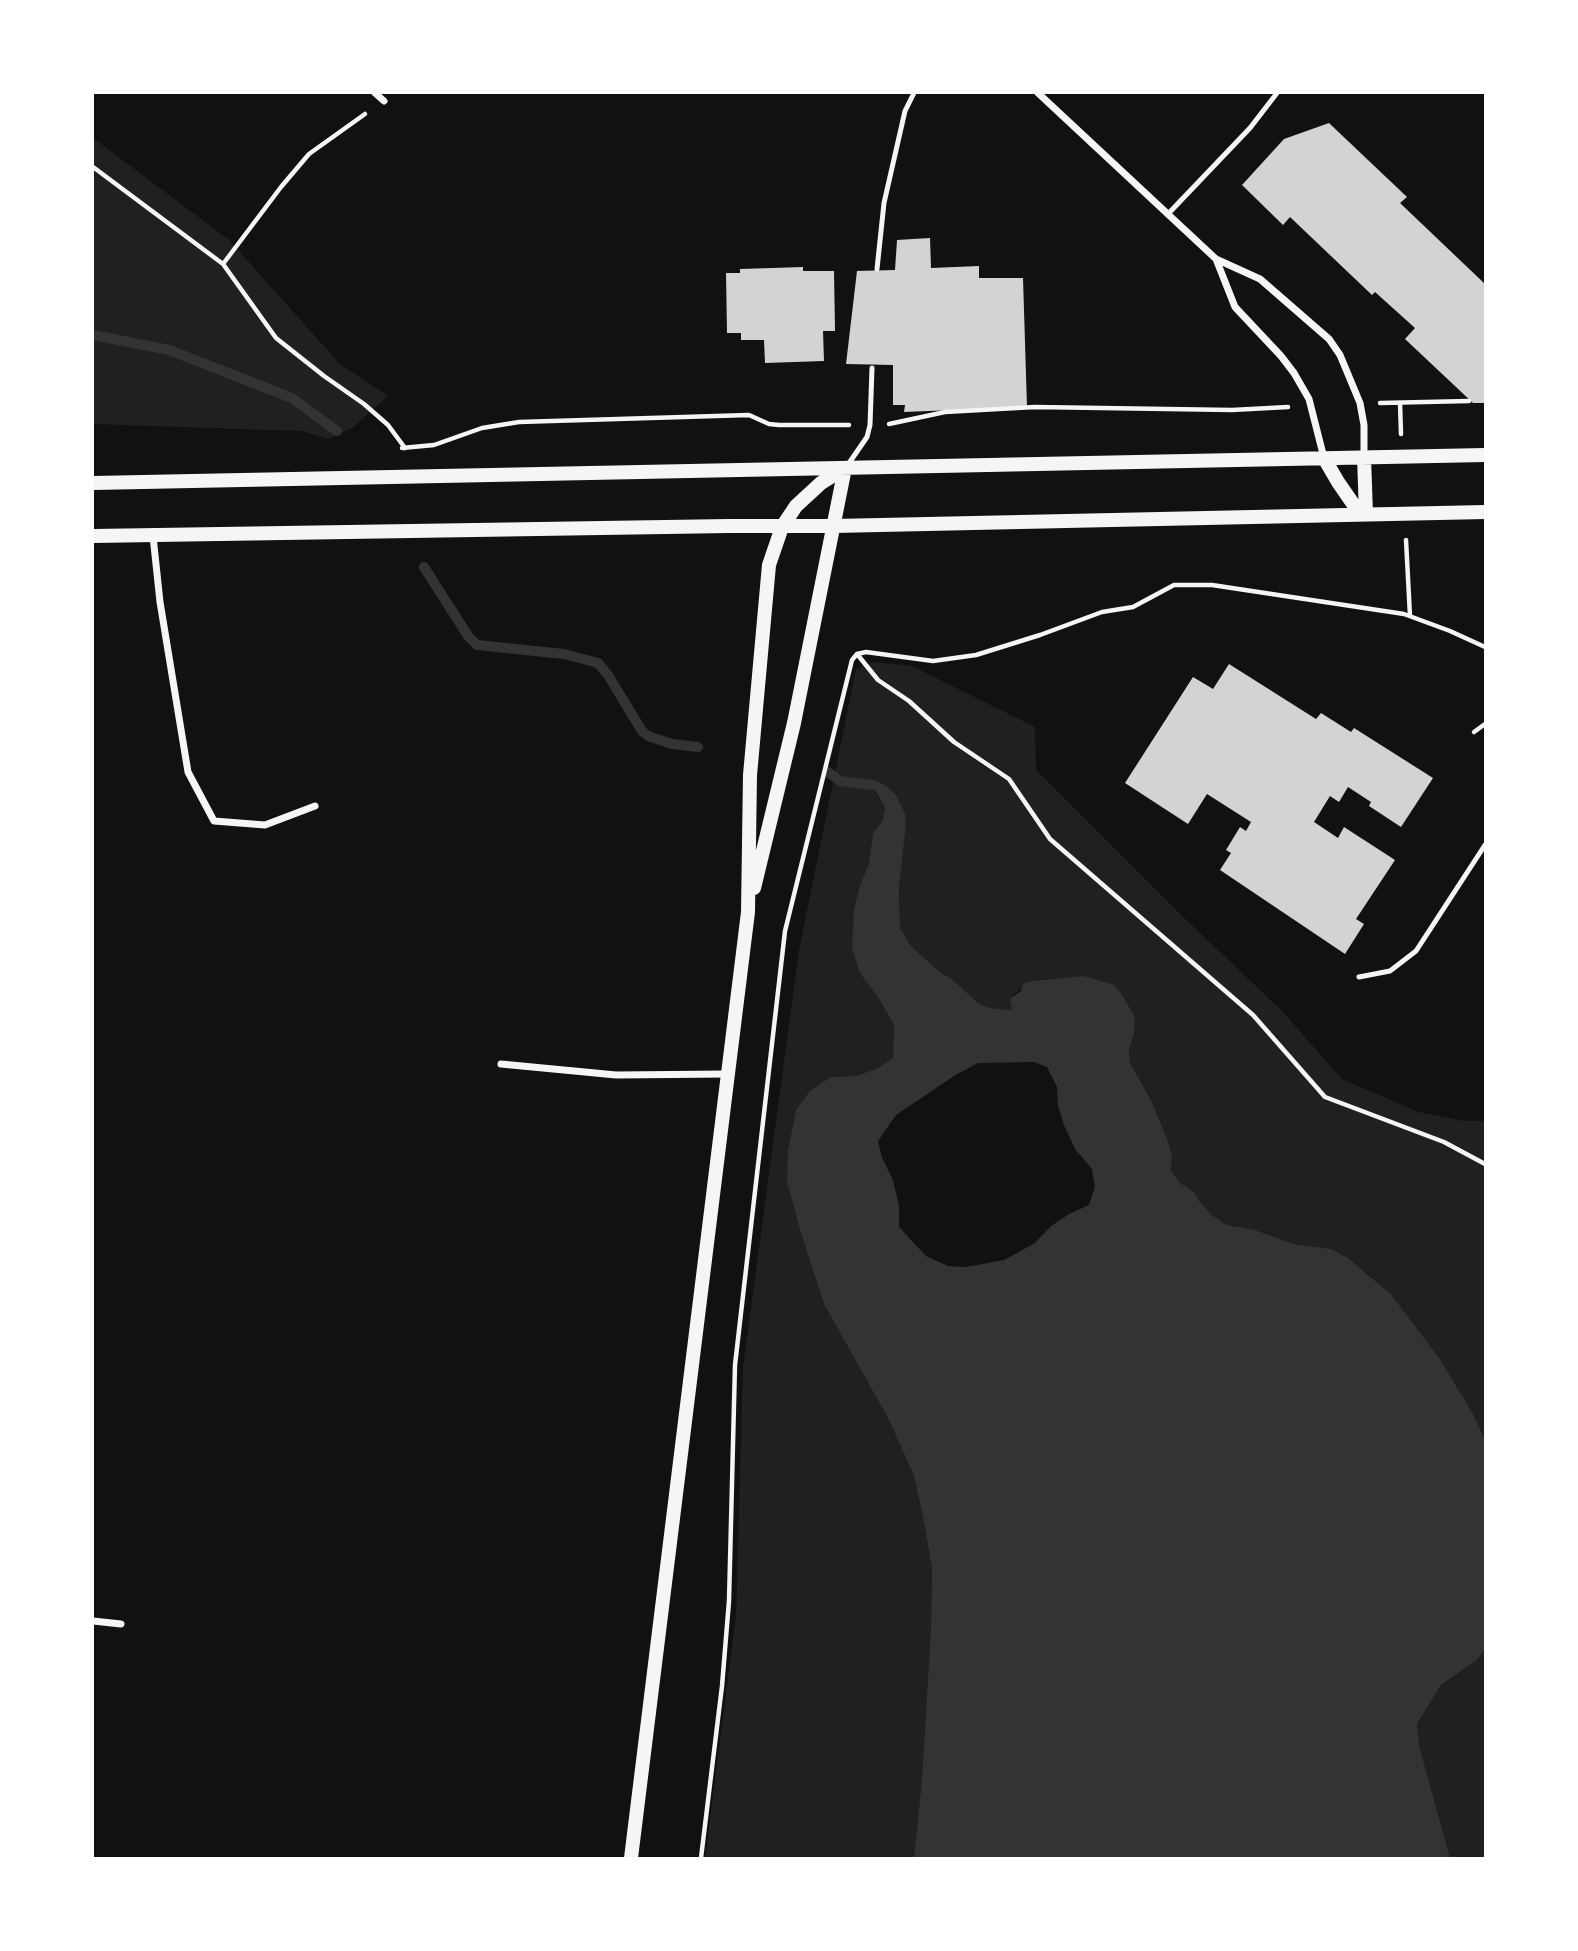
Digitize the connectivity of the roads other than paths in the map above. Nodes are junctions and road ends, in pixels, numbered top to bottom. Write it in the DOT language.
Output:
graph roads {
  1 [pos="375,93"];
  2 [pos="914,93"];
  3 [pos="1038,93"];
  4 [pos="1277,93"];
  5 [pos="384,101"];
  6 [pos="1168,214"];
  7 [pos="1216,259"];
  8 [pos="877,269"];
  9 [pos="872,368"];
  10 [pos="1485,455"];
  11 [pos="1364,457"];
  12 [pos="1324,458"];
  13 [pos="845,468"];
  14 [pos="93,483"];
  15 [pos="1485,512"];
  16 [pos="1363,514"];
  17 [pos="834,526"];
  18 [pos="782,527"];
  19 [pos="153,536"];
  20 [pos="93,537"];
  21 [pos="315,806"];
  22 [pos="1485,845"];
  23 [pos="748,912"];
  24 [pos="1359,977"];
  25 [pos="501,1064"];
  26 [pos="728,1074"];
  27 [pos="93,1621"];
  28 [pos="121,1624"];
  29 [pos="631,1858"];
  1 -- 5 [label="street"];
  2 -- 8 [label="lane"];
  3 -- 6 [label="street"];
  4 -- 6 [label="lane"];
  6 -- 7 [label="street"];
  7 -- 11 [label="street"];
  7 -- 12 [label="street"];
  9 -- 13 [label="lane"];
  10 -- 11 [label="main road"];
  11 -- 12 [label="main road"];
  11 -- 16 [label="main road"];
  12 -- 13 [label="main road"];
  12 -- 16 [label="main road"];
  13 -- 14 [label="main road"];
  13 -- 17 [label="main road"];
  13 -- 18 [label="main road"];
  15 -- 16 [label="main road"];
  16 -- 17 [label="main road"];
  17 -- 18 [label="main road"];
  17 -- 23 [label="main road"];
  18 -- 19 [label="main road"];
  18 -- 23 [label="main road"];
  19 -- 20 [label="main road"];
  19 -- 21 [label="street"];
  22 -- 24 [label="lane"];
  23 -- 26 [label="main road"];
  25 -- 26 [label="street"];
  26 -- 29 [label="main road"];
  27 -- 28 [label="street"];
}
